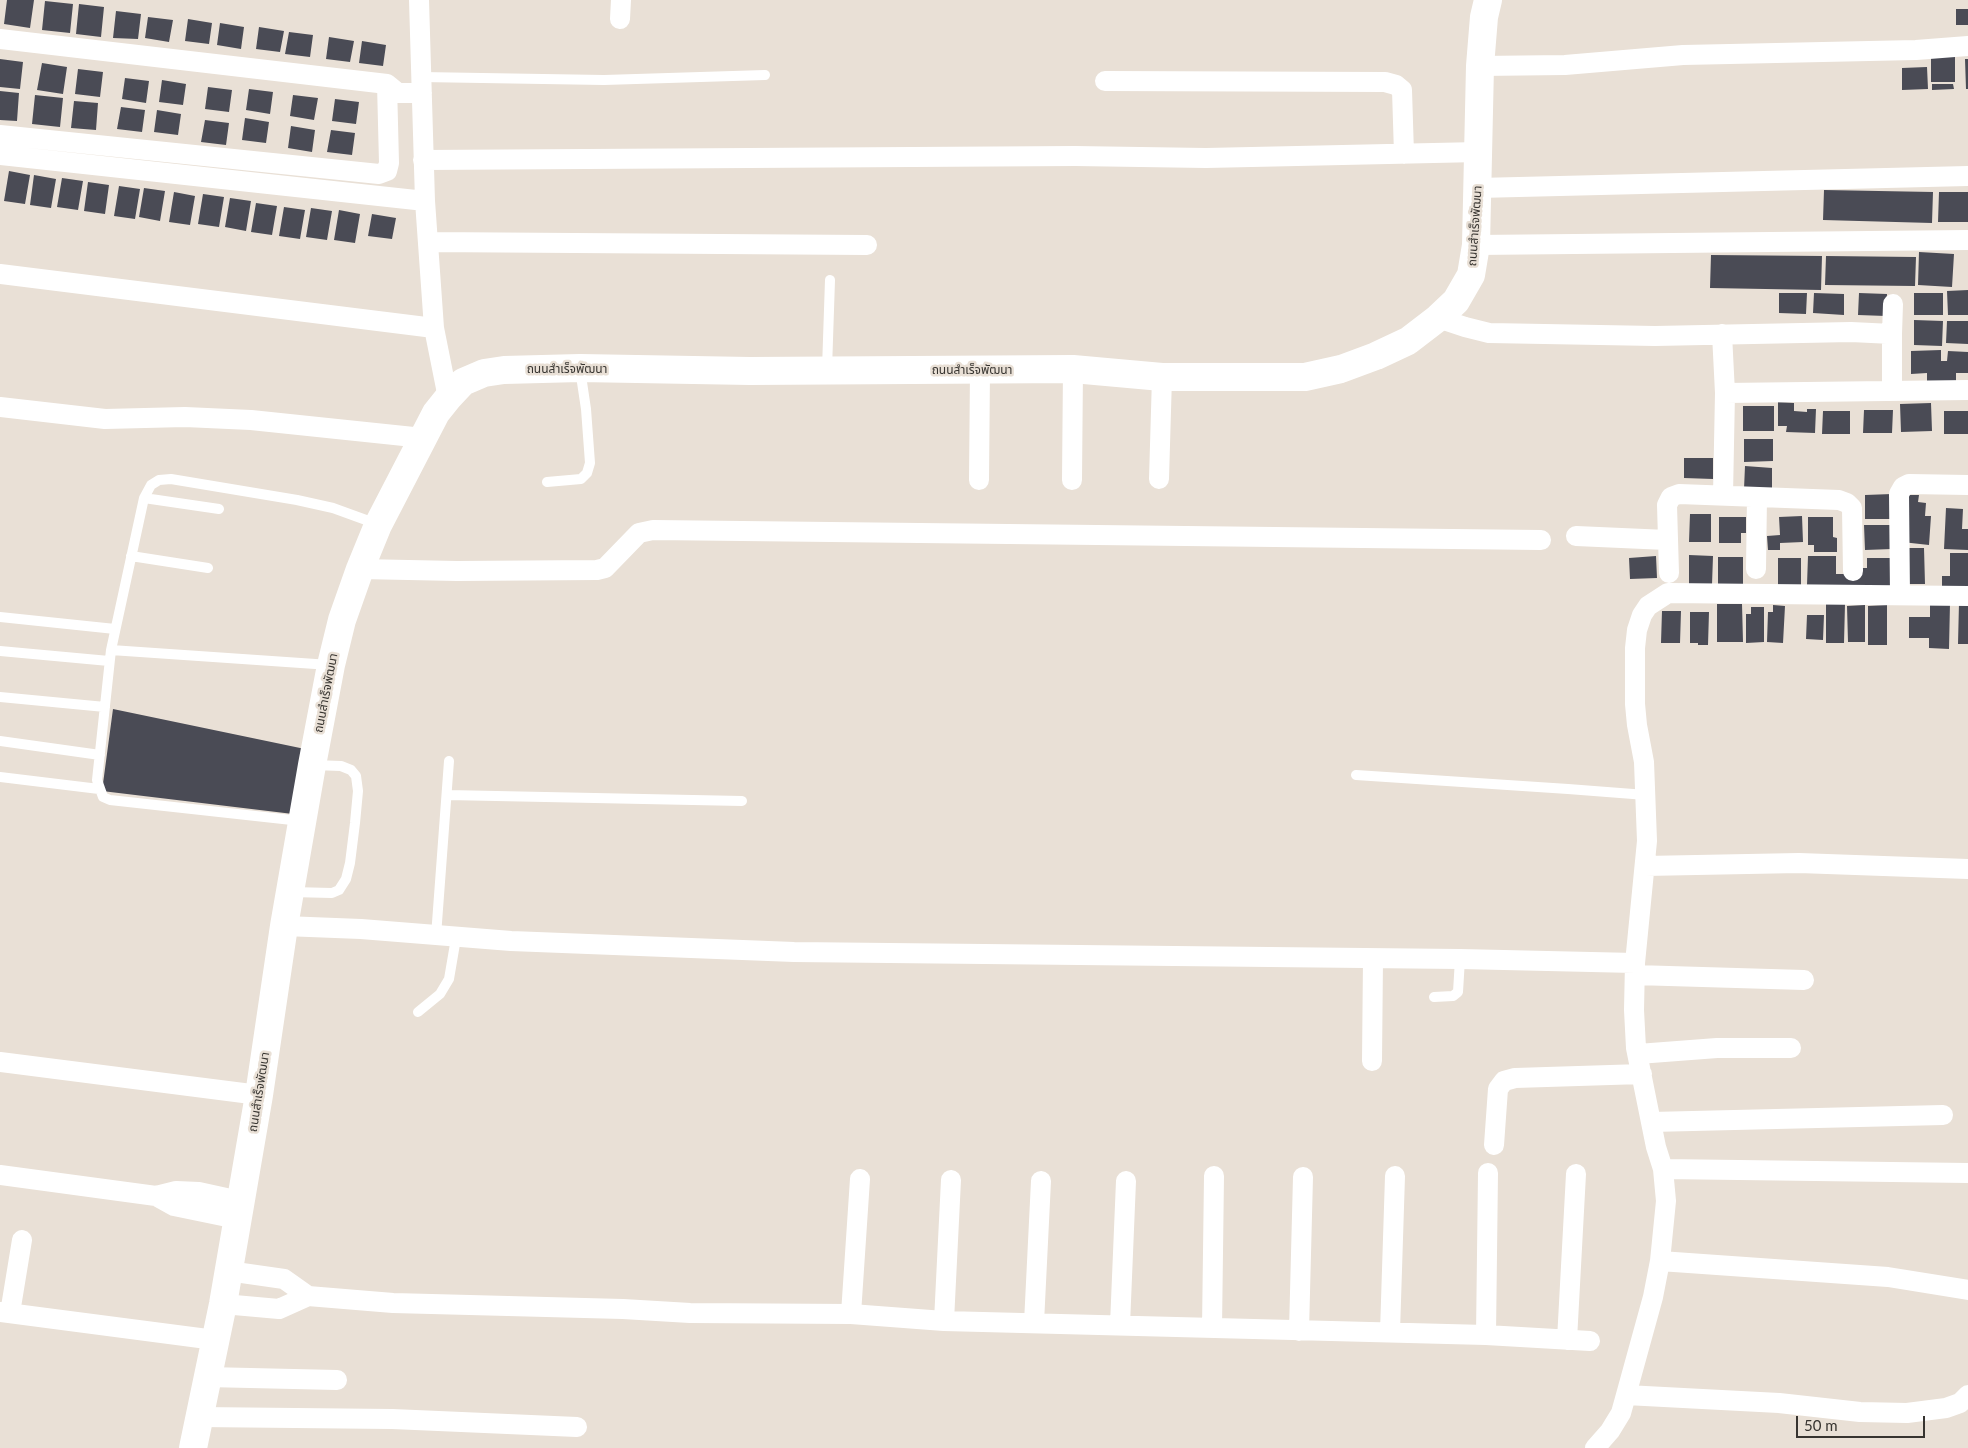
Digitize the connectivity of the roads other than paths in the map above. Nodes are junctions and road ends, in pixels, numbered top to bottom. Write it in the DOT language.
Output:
graph roads {
  1 [pos="419,0"];
  2 [pos="1488,0"];
  3 [pos="0,39"];
  4 [pos="1968,46"];
  5 [pos="1480,66"];
  6 [pos="765,75"];
  7 [pos="1105,81"];
  8 [pos="387,84"];
  9 [pos="422,85"];
  10 [pos="0,135"];
  11 [pos="1479,152"];
  12 [pos="1404,154"];
  13 [pos="0,155"];
  14 [pos="423,160"];
  15 [pos="1968,176"];
  16 [pos="1478,188"];
  17 [pos="425,201"];
  18 [pos="1968,240"];
  19 [pos="428,242"];
  20 [pos="867,245"];
  21 [pos="1476,245"];
  22 [pos="0,274"];
  23 [pos="830,280"];
  24 [pos="1893,304"];
  25 [pos="1438,318"];
  26 [pos="434,328"];
  27 [pos="1722,334"];
  28 [pos="1892,334"];
  29 [pos="580,368"];
  30 [pos="1073,369"];
  31 [pos="980,370"];
  32 [pos="827,371"];
  33 [pos="1162,377"];
  34 [pos="1968,390"];
  35 [pos="1892,391"];
  36 [pos="1725,393"];
  37 [pos="448,398"];
  38 [pos="0,407"];
  39 [pos="423,438"];
  40 [pos="1159,479"];
  41 [pos="979,480"];
  42 [pos="1072,480"];
  43 [pos="547,482"];
  44 [pos="1968,485"];
  45 [pos="1723,495"];
  46 [pos="1757,497"];
  47 [pos="144,498"];
  48 [pos="219,509"];
  49 [pos="378,524"];
  50 [pos="1576,536"];
  51 [pos="1542,540"];
  52 [pos="1667,540"];
  53 [pos="131,556"];
  54 [pos="208,568"];
  55 [pos="360,569"];
  56 [pos="1756,570"];
  57 [pos="1853,571"];
  58 [pos="1669,573"];
  59 [pos="1900,595"];
  60 [pos="1968,596"];
  61 [pos="0,617"];
  62 [pos="115,628"];
  63 [pos="0,650"];
  64 [pos="111,650"];
  65 [pos="109,662"];
  66 [pos="331,665"];
  67 [pos="0,697"];
  68 [pos="105,707"];
  69 [pos="0,741"];
  70 [pos="100,755"];
  71 [pos="449,761"];
  72 [pos="312,765"];
  73 [pos="1356,776"];
  74 [pos="0,777"];
  75 [pos="99,789"];
  76 [pos="447,795"];
  77 [pos="1646,795"];
  78 [pos="742,801"];
  79 [pos="302,822"];
  80 [pos="1645,866"];
  81 [pos="1968,870"];
  82 [pos="290,892"];
  83 [pos="284,926"];
  84 [pos="436,936"];
  85 [pos="456,938"];
  86 [pos="1373,959"];
  87 [pos="1460,959"];
  88 [pos="1635,969"];
  89 [pos="1804,980"];
  90 [pos="1434,997"];
  91 [pos="418,1012"];
  92 [pos="1791,1048"];
  93 [pos="1638,1054"];
  94 [pos="1372,1061"];
  95 [pos="0,1062"];
  96 [pos="1642,1074"];
  97 [pos="259,1095"];
  98 [pos="1943,1115"];
  99 [pos="1651,1122"];
  100 [pos="1494,1145"];
  101 [pos="1664,1169"];
  102 [pos="1488,1173"];
  103 [pos="1968,1173"];
  104 [pos="1576,1174"];
  105 [pos="0,1175"];
  106 [pos="1214,1176"];
  107 [pos="1395,1176"];
  108 [pos="1303,1177"];
  109 [pos="860,1179"];
  110 [pos="951,1180"];
  111 [pos="1041,1181"];
  112 [pos="1126,1181"];
  113 [pos="238,1210"];
  114 [pos="22,1240"];
  115 [pos="1660,1261"];
  116 [pos="228,1271"];
  117 [pos="1968,1290"];
  118 [pos="308,1296"];
  119 [pos="223,1304"];
  120 [pos="5,1312"];
  121 [pos="851,1314"];
  122 [pos="944,1320"];
  123 [pos="1034,1323"];
  124 [pos="1120,1325"];
  125 [pos="1212,1328"];
  126 [pos="1299,1331"];
  127 [pos="1390,1332"];
  128 [pos="1486,1335"];
  129 [pos="215,1340"];
  130 [pos="1567,1340"];
  131 [pos="1590,1341"];
  132 [pos="208,1377"];
  133 [pos="337,1380"];
  134 [pos="1626,1394"];
  135 [pos="1968,1395"];
  136 [pos="199,1417"];
  137 [pos="577,1427"];
  138 [pos="193,1448"];
  139 [pos="1595,1448"];
  1 -- 9 [label="street"];
  2 -- 5 [label="street, ถนนสำเร็จพัฒนา"];
  3 -- 8 [label="street"];
  4 -- 5 [label="street"];
  5 -- 11 [label="street, ถนนสำเร็จพัฒนา"];
  6 -- 9 [label="lane"];
  7 -- 12 [label="street"];
  8 -- 9 [label="street"];
  8 -- 10 [label="street"];
  9 -- 14 [label="street"];
  11 -- 12 [label="street"];
  11 -- 16 [label="street, ถนนสำเร็จพัฒนา"];
  12 -- 14 [label="street"];
  13 -- 17 [label="street"];
  14 -- 17 [label="street"];
  15 -- 16 [label="street"];
  16 -- 21 [label="street, ถนนสำเร็จพัฒนา"];
  17 -- 19 [label="street"];
  18 -- 21 [label="street"];
  19 -- 20 [label="street"];
  19 -- 26 [label="street"];
  21 -- 25 [label="street, ถนนสำเร็จพัฒนา"];
  22 -- 26 [label="street"];
  23 -- 32 [label="lane"];
  24 -- 28 [label="street"];
  25 -- 27 [label="street"];
  25 -- 33 [label="street, ถนนสำเร็จพัฒนา"];
  26 -- 37 [label="street"];
  27 -- 28 [label="street"];
  27 -- 36 [label="street"];
  28 -- 35 [label="street"];
  29 -- 32 [label="street, ถนนสำเร็จพัฒนา"];
  29 -- 37 [label="street, ถนนสำเร็จพัฒนา"];
  29 -- 43 [label="lane"];
  30 -- 31 [label="street, ถนนสำเร็จพัฒนา"];
  30 -- 33 [label="street, ถนนสำเร็จพัฒนา"];
  30 -- 42 [label="street"];
  31 -- 32 [label="street, ถนนสำเร็จพัฒนา"];
  31 -- 41 [label="street"];
  33 -- 40 [label="street"];
  34 -- 35 [label="street"];
  35 -- 36 [label="street"];
  36 -- 45 [label="street"];
  37 -- 39 [label="street, ถนนสำเร็จพัฒนา"];
  38 -- 39 [label="street"];
  39 -- 49 [label="street, ถนนสำเร็จพัฒนา"];
  44 -- 59 [label="street"];
  45 -- 46 [label="street"];
  45 -- 52 [label="street"];
  46 -- 56 [label="street"];
  46 -- 57 [label="street"];
  47 -- 48 [label="lane"];
  47 -- 49 [label="lane"];
  47 -- 53 [label="lane"];
  49 -- 55 [label="street, ถนนสำเร็จพัฒนา"];
  50 -- 52 [label="street"];
  51 -- 55 [label="street"];
  52 -- 58 [label="street"];
  53 -- 54 [label="lane"];
  53 -- 62 [label="lane"];
  55 -- 66 [label="street, ถนนสำเร็จพัฒนา"];
  59 -- 60 [label="street"];
  59 -- 77 [label="street"];
  61 -- 62 [label="lane"];
  62 -- 64 [label="lane"];
  63 -- 65 [label="lane"];
  64 -- 65 [label="lane"];
  64 -- 66 [label="lane"];
  65 -- 68 [label="lane"];
  66 -- 72 [label="street, ถนนสำเร็จพัฒนา"];
  67 -- 68 [label="lane"];
  68 -- 70 [label="lane"];
  69 -- 70 [label="lane"];
  70 -- 75 [label="lane"];
  71 -- 76 [label="lane"];
  72 -- 79 [label="street, ถนนสำเร็จพัฒนา"];
  72 -- 82 [label="lane"];
  73 -- 77 [label="lane"];
  74 -- 75 [label="lane"];
  75 -- 79 [label="lane"];
  76 -- 78 [label="lane"];
  76 -- 84 [label="lane"];
  77 -- 80 [label="street"];
  79 -- 82 [label="street, ถนนสำเร็จพัฒนา"];
  80 -- 81 [label="street"];
  80 -- 88 [label="street"];
  82 -- 83 [label="street, ถนนสำเร็จพัฒนา"];
  83 -- 84 [label="street"];
  83 -- 97 [label="street, ถนนสำเร็จพัฒนา"];
  84 -- 85 [label="street"];
  85 -- 86 [label="street"];
  85 -- 91 [label="lane"];
  86 -- 87 [label="street"];
  86 -- 94 [label="street"];
  87 -- 88 [label="street"];
  87 -- 90 [label="lane"];
  88 -- 89 [label="street"];
  88 -- 93 [label="street"];
  92 -- 93 [label="street"];
  93 -- 96 [label="street"];
  95 -- 97 [label="street"];
  96 -- 99 [label="street"];
  96 -- 100 [label="street"];
  97 -- 113 [label="street, ถนนสำเร็จพัฒนา"];
  98 -- 99 [label="street"];
  99 -- 101 [label="street"];
  101 -- 103 [label="street"];
  101 -- 115 [label="street"];
  102 -- 128 [label="street"];
  104 -- 130 [label="street"];
  105 -- 113 [label="street"];
  106 -- 125 [label="street"];
  107 -- 127 [label="street"];
  108 -- 126 [label="street"];
  109 -- 121 [label="street"];
  110 -- 122 [label="street"];
  111 -- 123 [label="street"];
  112 -- 124 [label="street"];
  113 -- 116 [label="street, ถนนสำเร็จพัฒนา"];
  114 -- 120 [label="street"];
  115 -- 117 [label="street"];
  115 -- 134 [label="street"];
  116 -- 118 [label="street"];
  116 -- 119 [label="street, ถนนสำเร็จพัฒนา"];
  118 -- 119 [label="street"];
  118 -- 121 [label="street"];
  119 -- 129 [label="street, ถนนสำเร็จพัฒนา"];
  120 -- 129 [label="street"];
  121 -- 122 [label="street"];
  122 -- 123 [label="street"];
  123 -- 124 [label="street"];
  124 -- 125 [label="street"];
  125 -- 126 [label="street"];
  126 -- 127 [label="street"];
  127 -- 128 [label="street"];
  128 -- 130 [label="street"];
  129 -- 132 [label="street, ถนนสำเร็จพัฒนา"];
  130 -- 131 [label="street"];
  132 -- 133 [label="street"];
  132 -- 136 [label="street, ถนนสำเร็จพัฒนา"];
  134 -- 135 [label="street"];
  134 -- 139 [label="street"];
  136 -- 137 [label="street"];
  136 -- 138 [label="street, ถนนสำเร็จพัฒนา"];
}
